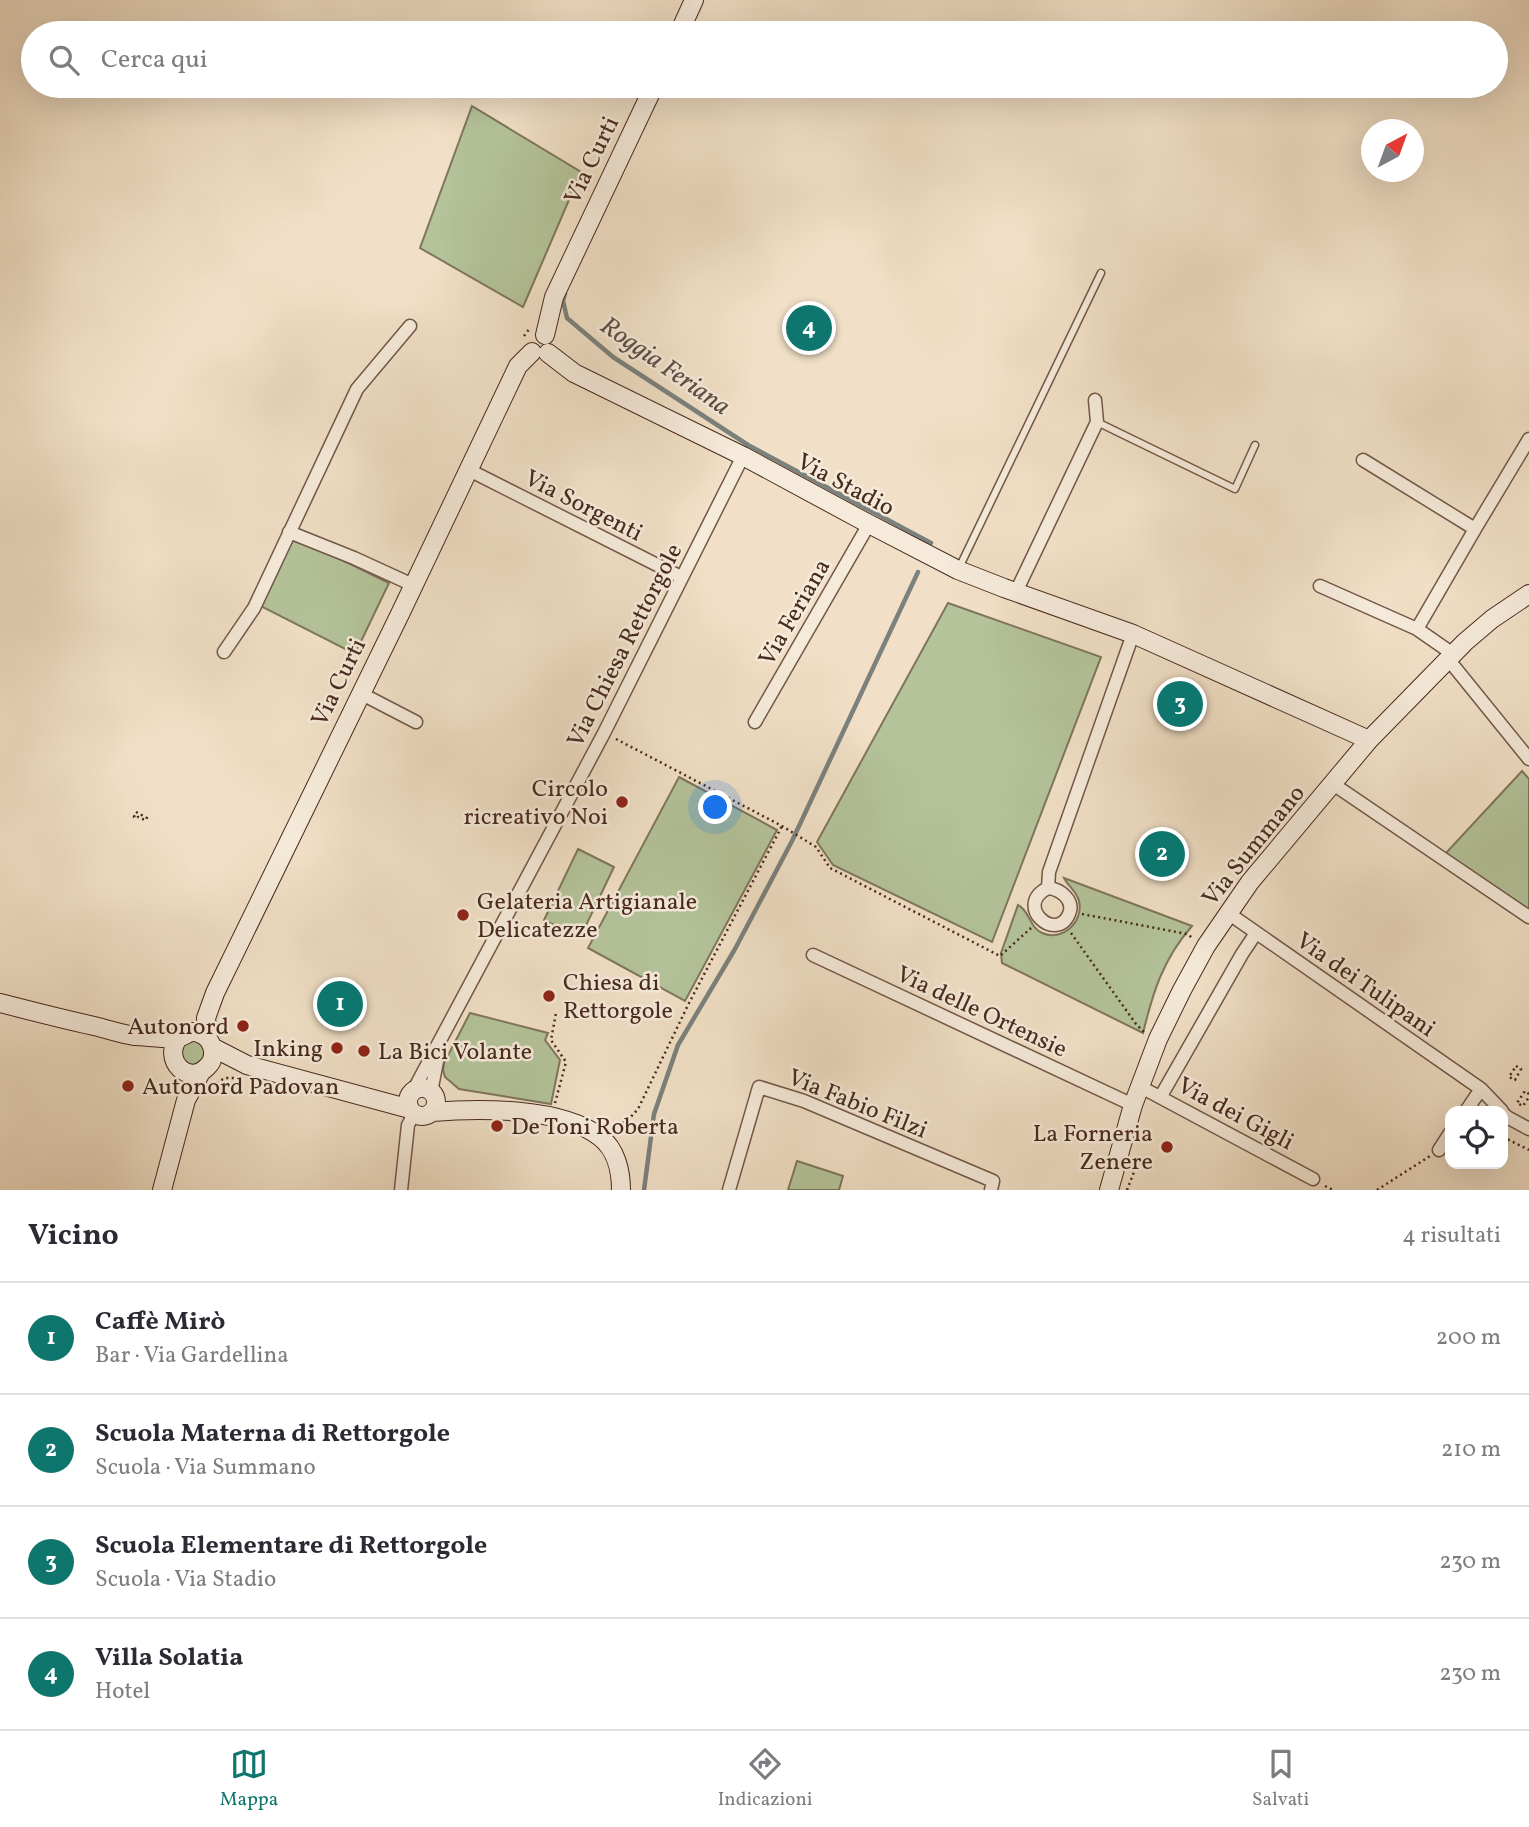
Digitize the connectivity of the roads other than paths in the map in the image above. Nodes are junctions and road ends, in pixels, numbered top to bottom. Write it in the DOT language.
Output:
graph roads {
  1 [pos="694,0"];
  2 [pos="684,21"];
  3 [pos="648,98"];
  4 [pos="1101,274"];
  5 [pos="410,326"];
  6 [pos="542,347"];
  7 [pos="1095,400"];
  8 [pos="1097,422"];
  9 [pos="1529,439"];
  10 [pos="1255,445"];
  11 [pos="743,456"];
  12 [pos="1363,460"];
  13 [pos="468,470"];
  14 [pos="869,524"];
  15 [pos="1475,529"];
  16 [pos="289,532"];
  17 [pos="958,570"];
  18 [pos="681,577"];
  19 [pos="414,585"];
  20 [pos="1320,586"];
  21 [pos="1016,592"];
  22 [pos="1529,594"];
  23 [pos="1417,629"];
  24 [pos="1133,634"];
  25 [pos="224,652"];
  26 [pos="1451,657"];
  27 [pos="360,693"];
  28 [pos="416,722"];
  29 [pos="755,722"];
  30 [pos="1369,740"];
  31 [pos="1529,759"];
  32 [pos="1333,784"];
  33 [pos="1048,888"];
  34 [pos="1228,913"];
  35 [pos="1529,917"];
  36 [pos="1256,933"];
  37 [pos="813,955"];
  38 [pos="0,1003"];
  39 [pos="133,1035"];
  40 [pos="441,1037"];
  41 [pos="178,1038"];
  42 [pos="210,1043"];
  43 [pos="176,1065"];
  44 [pos="246,1071"];
  45 [pos="205,1076"];
  46 [pos="1139,1086"];
  47 [pos="1482,1089"];
  48 [pos="1161,1096"];
  49 [pos="186,1100"];
  50 [pos="420,1102"];
  51 [pos="1133,1105"];
  52 [pos="1470,1106"];
  53 [pos="1497,1106"];
  54 [pos="1508,1118"];
  55 [pos="1529,1129"];
  56 [pos="1445,1141"];
  57 [pos="1439,1150"];
  58 [pos="1313,1179"];
  59 [pos="162,1190"];
  60 [pos="401,1190"];
  61 [pos="621,1190"];
  62 [pos="729,1190"];
  63 [pos="990,1190"];
  64 [pos="1109,1190"];
  1 -- 2 [label="street"];
  3 -- 6 [label="street, Via Curti"];
  4 -- 17 [label="lane"];
  5 -- 16 [label="street"];
  6 -- 11 [label="street, Via Stadio"];
  6 -- 13 [label="street, Via Curti"];
  7 -- 8 [label="street"];
  8 -- 10 [label="lane"];
  8 -- 21 [label="street"];
  9 -- 15 [label="street"];
  11 -- 14 [label="street, Via Stadio"];
  11 -- 18 [label="street, Via Chiesa Rettorgole"];
  12 -- 15 [label="street"];
  13 -- 18 [label="street, Via Sorgenti"];
  13 -- 19 [label="street, Via Curti"];
  14 -- 17 [label="street, Via Stadio"];
  14 -- 29 [label="street, Via Feriana"];
  15 -- 23 [label="street"];
  16 -- 19 [label="street"];
  16 -- 25 [label="street"];
  17 -- 21 [label="street, Via Stadio"];
  18 -- 40 [label="street, Via Chiesa Rettorgole"];
  19 -- 27 [label="street, Via Curti"];
  20 -- 23 [label="street"];
  21 -- 24 [label="street, Via Stadio"];
  22 -- 26 [label="street, Via Summano"];
  23 -- 26 [label="street"];
  24 -- 30 [label="street, Via Stadio"];
  24 -- 33 [label="street"];
  26 -- 30 [label="street, Via Summano"];
  26 -- 31 [label="street"];
  27 -- 28 [label="street"];
  27 -- 42 [label="street, Via Curti"];
  30 -- 32 [label="street, Via Summano"];
  32 -- 34 [label="street, Via Summano"];
  32 -- 35 [label="street"];
  34 -- 36 [label="street, Via dei Tulipani"];
  34 -- 46 [label="street, Via Summano"];
  36 -- 47 [label="street, Via dei Tulipani"];
  36 -- 48 [label="street"];
  37 -- 51 [label="street, Via delle Ortensie"];
  38 -- 39 [label="street"];
  39 -- 41 [label="street"];
  39 -- 43 [label="street"];
  40 -- 50 [label="street, Via Chiesa Rettorgole"];
  40 -- 50 [label="street, Via Chiesa Rettorgole"];
  41 -- 42 [label="street"];
  41 -- 43 [label="street"];
  42 -- 44 [label="street"];
  42 -- 45 [label="street"];
  43 -- 45 [label="street"];
  43 -- 49 [label="street"];
  44 -- 45 [label="street"];
  44 -- 50 [label="street"];
  45 -- 49 [label="street"];
  46 -- 48 [label="street, Via dei Gigli"];
  46 -- 51 [label="street, Via Summano"];
  47 -- 52 [label="street"];
  47 -- 53 [label="street, Via dei Tulipani"];
  48 -- 58 [label="street, Via dei Gigli"];
  49 -- 59 [label="street"];
  50 -- 60 [label="street"];
  50 -- 61 [label="street"];
  51 -- 64 [label="street, Via Summano"];
  54 -- 55 [label="street, Via dei Tulipani"];
  56 -- 57 [label="street"];
  62 -- 63 [label="street, Via Fabio Filzi"];
}
